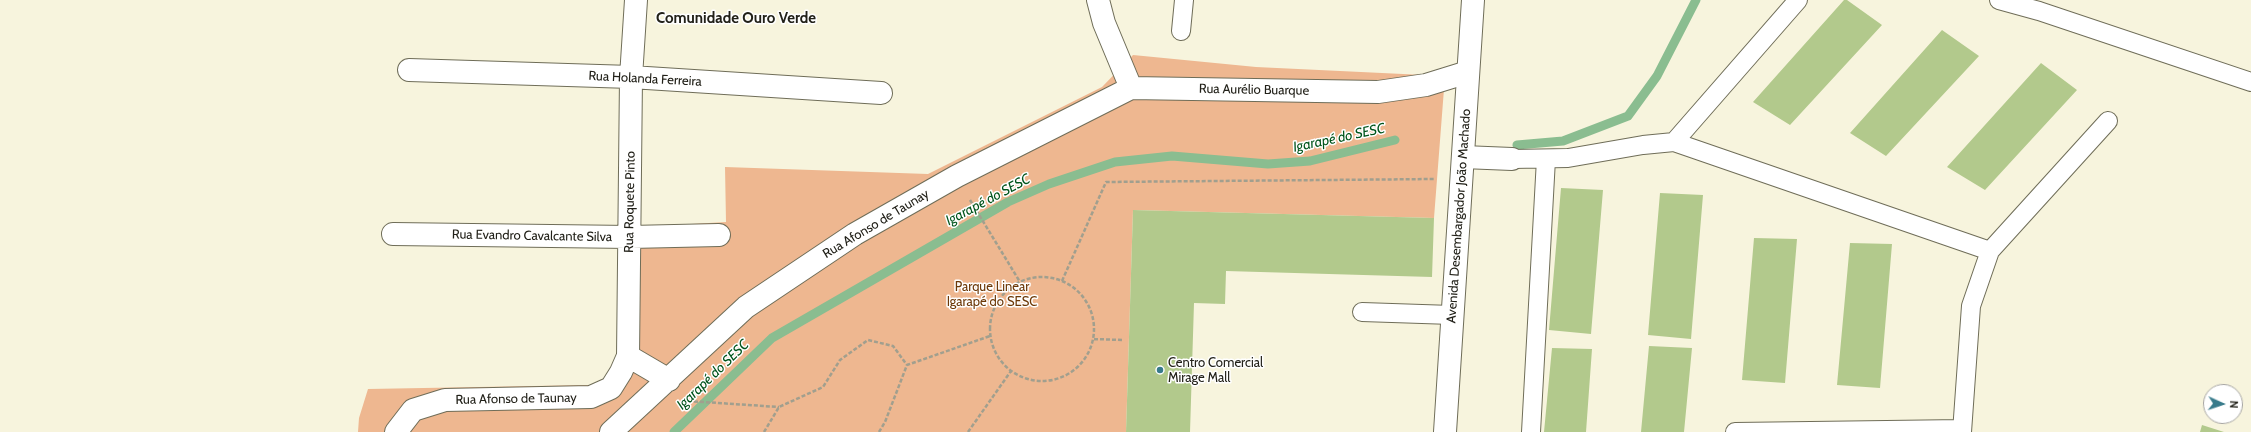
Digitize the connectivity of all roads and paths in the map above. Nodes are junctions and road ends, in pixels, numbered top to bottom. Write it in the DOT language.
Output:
graph roads {
  1 [pos="636,0"];
  2 [pos="1098,0"];
  3 [pos="1184,0"];
  4 [pos="1473,0"];
  5 [pos="1798,0"];
  6 [pos="1999,0"];
  7 [pos="1181,31"];
  8 [pos="409,70"];
  9 [pos="1468,72"];
  10 [pos="631,77"];
  11 [pos="2251,82"];
  12 [pos="1131,88"];
  13 [pos="881,93"];
  14 [pos="2108,121"];
  15 [pos="1674,142"];
  16 [pos="1463,157"];
  17 [pos="1512,159"];
  18 [pos="1546,159"];
  19 [pos="957,176"];
  20 [pos="1461,179"];
  21 [pos="393,234"];
  22 [pos="719,235"];
  23 [pos="630,238"];
  24 [pos="1990,250"];
  25 [pos="1062,281"];
  26 [pos="1020,282"];
  27 [pos="1362,312"];
  28 [pos="1452,315"];
  29 [pos="990,336"];
  30 [pos="1094,339"];
  31 [pos="1122,340"];
  32 [pos="628,356"];
  33 [pos="907,365"];
  34 [pos="1011,371"];
  35 [pos="668,380"];
  36 [pos="648,398"];
  37 [pos="779,407"];
  38 [pos="1962,431"];
  39 [pos="396,432"];
  40 [pos="611,432"];
  41 [pos="764,432"];
  42 [pos="879,432"];
  43 [pos="968,432"];
  44 [pos="1445,432"];
  45 [pos="1531,432"];
  46 [pos="1735,432"];
  1 -- 10 [label="street, Rua Roquete Pinto"];
  2 -- 12 [label="street"];
  3 -- 7 [label="lane"];
  4 -- 9 [label="street, Avenida Desembargador João Machado"];
  5 -- 15 [label="lane"];
  6 -- 11 [label="lane"];
  8 -- 10 [label="street, Rua Holanda Ferreira"];
  9 -- 12 [label="street, Rua Aurélio Buarque"];
  9 -- 16 [label="street, Avenida Desembargador João Machado"];
  10 -- 13 [label="street, Rua Holanda Ferreira"];
  10 -- 23 [label="street, Rua Roquete Pinto"];
  12 -- 19 [label="street, Rua Afonso de Taunay"];
  14 -- 24 [label="lane"];
  15 -- 18 [label="lane"];
  15 -- 24 [label="lane"];
  16 -- 17 [label="street"];
  16 -- 20 [label="street, Avenida Desembargador João Machado"];
  17 -- 18 [label="lane"];
  18 -- 45 [label="lane"];
  19 -- 26 [label="path"];
  19 -- 35 [label="street, Rua Afonso de Taunay"];
  20 -- 25 [label="path"];
  20 -- 28 [label="street, Avenida Desembargador João Machado"];
  21 -- 23 [label="street, Rua Evandro Cavalcante Silva"];
  22 -- 23 [label="street, Rua Evandro Cavalcante Silva"];
  23 -- 32 [label="street, Rua Roquete Pinto"];
  24 -- 38 [label="lane"];
  25 -- 26 [label="path"];
  25 -- 30 [label="path"];
  26 -- 29 [label="path"];
  27 -- 28 [label="lane"];
  28 -- 44 [label="street, Avenida Desembargador João Machado"];
  29 -- 33 [label="path"];
  29 -- 34 [label="path"];
  30 -- 31 [label="path"];
  30 -- 34 [label="path"];
  32 -- 35 [label="street"];
  32 -- 39 [label="street, Rua Afonso de Taunay"];
  33 -- 37 [label="path"];
  33 -- 42 [label="path"];
  34 -- 43 [label="path"];
  35 -- 36 [label="street, Rua Afonso de Taunay"];
  36 -- 37 [label="path"];
  36 -- 40 [label="street, Rua Afonso de Taunay"];
  37 -- 41 [label="path"];
  38 -- 46 [label="lane"];
}
